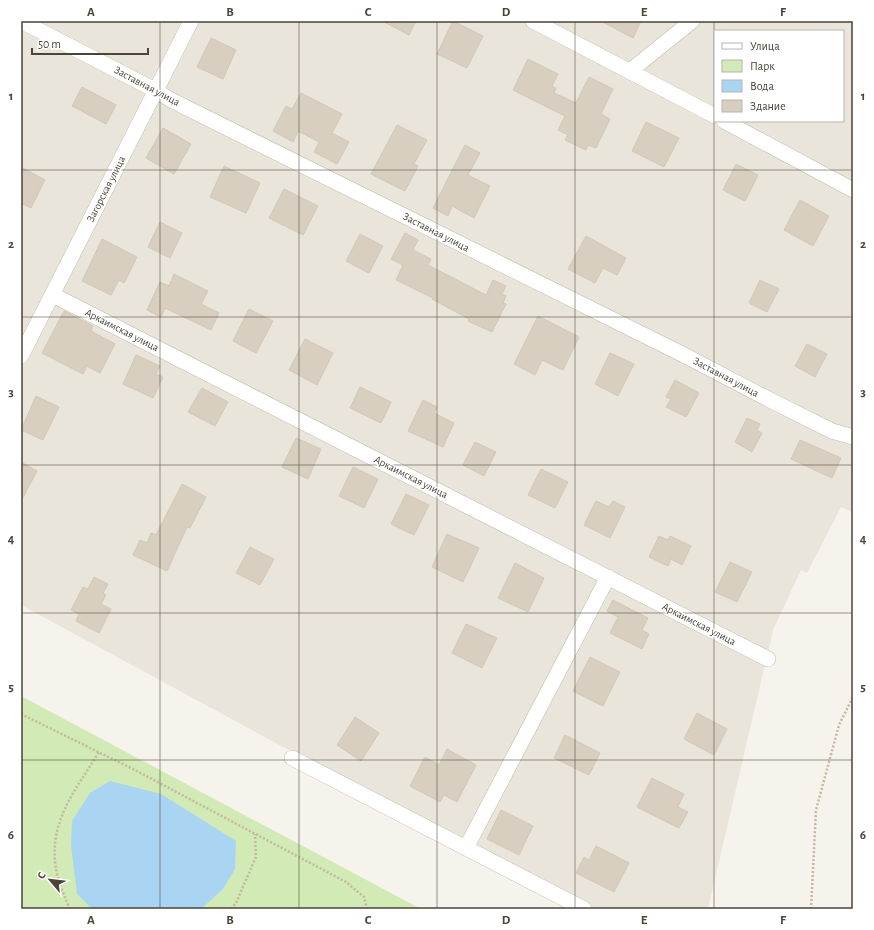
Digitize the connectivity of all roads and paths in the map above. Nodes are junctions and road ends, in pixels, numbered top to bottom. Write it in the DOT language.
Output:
graph roads {
  1 [pos="21,21"];
  2 [pos="191,21"];
  3 [pos="533,21"];
  4 [pos="692,21"];
  5 [pos="630,71"];
  6 [pos="156,90"];
  7 [pos="714,115"];
  8 [pos="726,122"];
  9 [pos="853,190"];
  10 [pos="53,295"];
  11 [pos="21,356"];
  12 [pos="853,437"];
  13 [pos="608,577"];
  14 [pos="768,659"];
  15 [pos="853,697"];
  16 [pos="21,714"];
  17 [pos="99,752"];
  18 [pos="292,758"];
  19 [pos="255,833"];
  20 [pos="466,848"];
  21 [pos="70,909"];
  22 [pos="231,909"];
  23 [pos="367,909"];
  24 [pos="584,909"];
  25 [pos="811,909"];
  1 -- 6 [label="street, Заставная улица"];
  2 -- 6 [label="street, Загорская улица"];
  3 -- 5 [label="street"];
  4 -- 5 [label="street"];
  5 -- 7 [label="street"];
  6 -- 10 [label="street, Загорская улица"];
  6 -- 12 [label="street, Заставная улица"];
  8 -- 9 [label="street"];
  10 -- 11 [label="street, Загорская улица"];
  10 -- 13 [label="street, Аркаимская улица"];
  13 -- 14 [label="street, Аркаимская улица"];
  13 -- 20 [label="street"];
  15 -- 25 [label="path"];
  16 -- 17 [label="path"];
  17 -- 19 [label="path"];
  17 -- 21 [label="path"];
  18 -- 20 [label="street"];
  19 -- 22 [label="path"];
  19 -- 23 [label="path"];
  20 -- 24 [label="street"];
}
